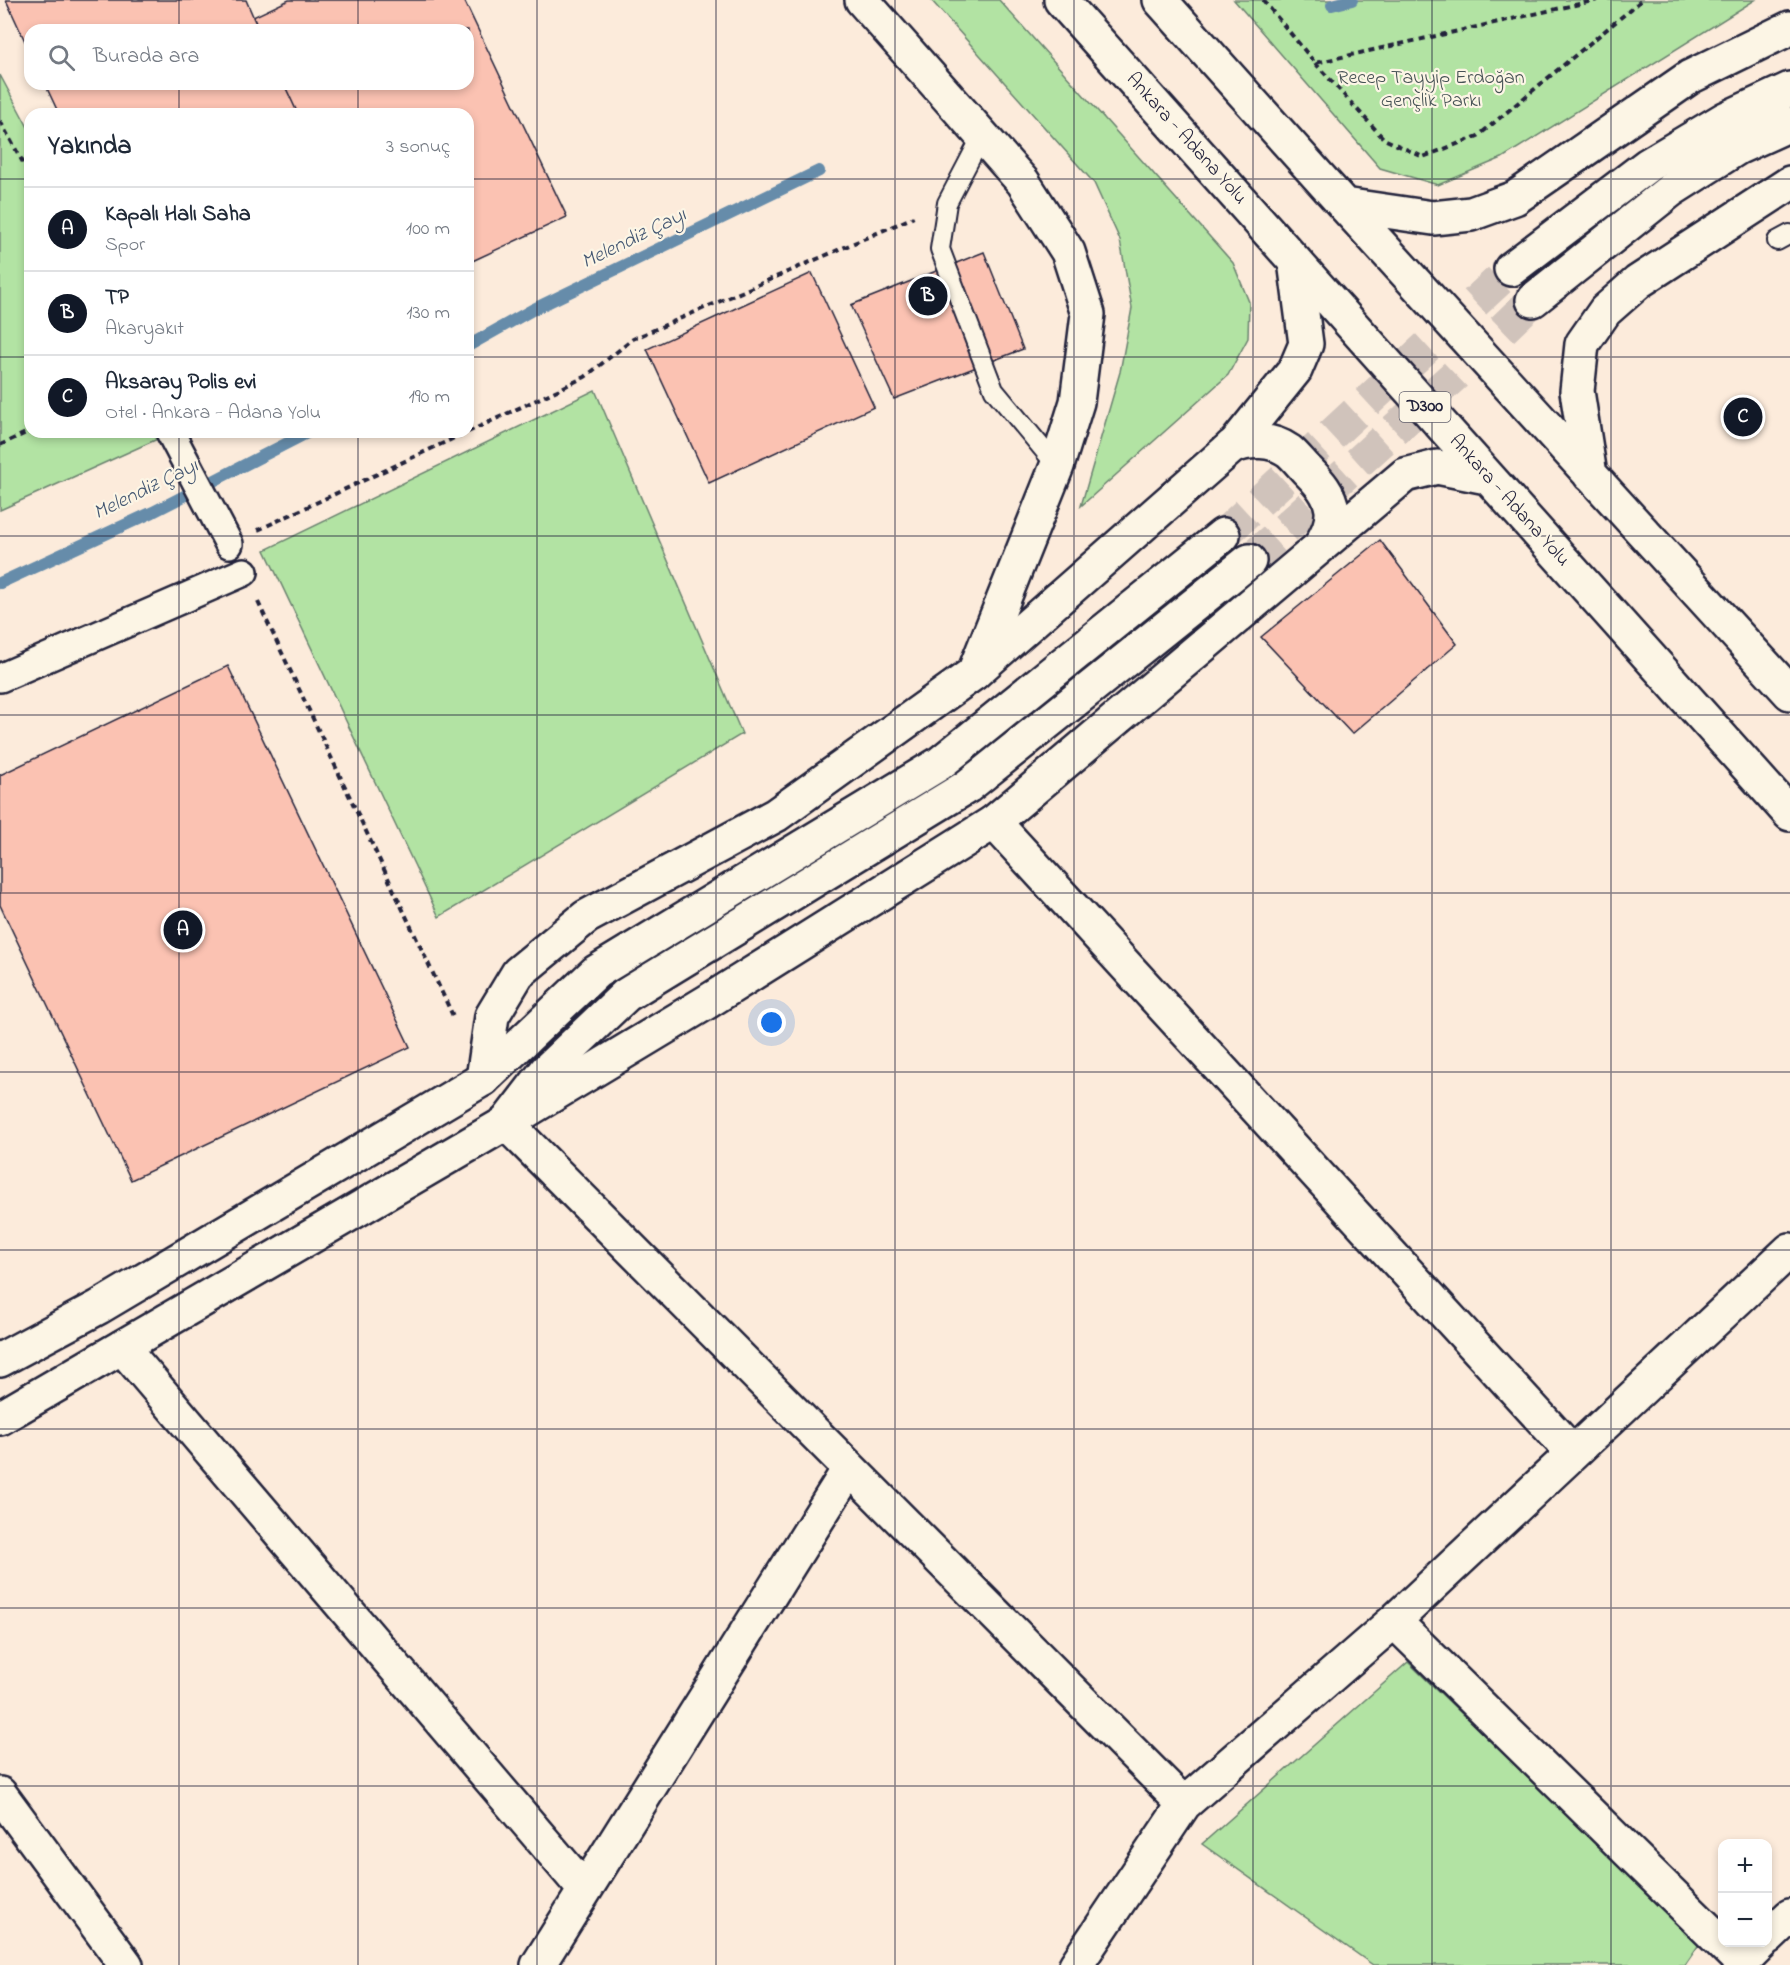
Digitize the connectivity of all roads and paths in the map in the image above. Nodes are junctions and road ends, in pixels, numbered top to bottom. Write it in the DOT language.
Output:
graph roads {
  1 [pos="862,0"];
  2 [pos="1061,0"];
  3 [pos="1160,0"];
  4 [pos="1263,0"];
  5 [pos="1597,0"];
  6 [pos="1642,0"];
  7 [pos="1790,28"];
  8 [pos="1315,63"];
  9 [pos="1790,89"];
  10 [pos="0,121"];
  11 [pos="1790,124"];
  12 [pos="982,136"];
  13 [pos="24,164"];
  14 [pos="1790,183"];
  15 [pos="947,203"];
  16 [pos="1344,205"];
  17 [pos="1295,261"];
  18 [pos="1511,269"];
  19 [pos="1533,300"];
  20 [pos="474,429"];
  21 [pos="24,434"];
  22 [pos="173,438"];
  23 [pos="455,438"];
  24 [pos="0,445"];
  25 [pos="1232,447"];
  26 [pos="1057,466"];
  27 [pos="1590,475"];
  28 [pos="1487,477"];
  29 [pos="1223,535"];
  30 [pos="229,544"];
  31 [pos="1321,545"];
  32 [pos="1249,561"];
  33 [pos="244,572"];
  34 [pos="974,673"];
  35 [pos="0,678"];
  36 [pos="1790,693"];
  37 [pos="1790,814"];
  38 [pos="994,822"];
  39 [pos="453,1017"];
  40 [pos="483,1079"];
  41 [pos="506,1122"];
  42 [pos="1790,1250"];
  43 [pos="122,1347"];
  44 [pos="0,1360"];
  45 [pos="0,1418"];
  46 [pos="1573,1453"];
  47 [pos="849,1469"];
  48 [pos="1394,1621"];
  49 [pos="0,1794"];
  50 [pos="1184,1804"];
  51 [pos="585,1890"];
  52 [pos="1790,1916"];
  53 [pos="1772,1932"];
  54 [pos="1747,1957"];
  55 [pos="126,1965"];
  56 [pos="538,1965"];
  57 [pos="1076,1965"];
  1 -- 12 [label="main road"];
  2 -- 17 [label="main road, Ankara - Adana Yolu / D300"];
  3 -- 16 [label="main road"];
  4 -- 8 [label="path"];
  5 -- 8 [label="path"];
  6 -- 8 [label="path"];
  7 -- 16 [label="main road"];
  9 -- 18 [label="main road"];
  10 -- 13 [label="path"];
  11 -- 19 [label="main road"];
  12 -- 15 [label="lane"];
  12 -- 26 [label="main road"];
  14 -- 27 [label="main road"];
  15 -- 20 [label="path"];
  15 -- 26 [label="lane"];
  16 -- 27 [label="main road"];
  17 -- 25 [label="main road"];
  17 -- 28 [label="main road, Ankara - Adana Yolu / D300"];
  21 -- 24 [label="path"];
  22 -- 30 [label="street"];
  23 -- 30 [label="path"];
  25 -- 31 [label="main road"];
  25 -- 34 [label="main road"];
  26 -- 34 [label="main road"];
  27 -- 36 [label="main road"];
  28 -- 31 [label="main road"];
  28 -- 37 [label="main road, Ankara - Adana Yolu / D300"];
  29 -- 40 [label="main road"];
  31 -- 38 [label="main road"];
  32 -- 41 [label="main road"];
  33 -- 35 [label="street"];
  33 -- 39 [label="path"];
  34 -- 40 [label="main road"];
  38 -- 41 [label="main road"];
  38 -- 46 [label="main road"];
  40 -- 44 [label="main road"];
  41 -- 43 [label="main road"];
  41 -- 47 [label="main road"];
  42 -- 46 [label="main road"];
  43 -- 45 [label="main road"];
  43 -- 51 [label="main road"];
  46 -- 48 [label="main road"];
  47 -- 50 [label="main road"];
  47 -- 51 [label="main road"];
  48 -- 50 [label="main road"];
  48 -- 54 [label="main road"];
  49 -- 55 [label="main road"];
  50 -- 57 [label="main road"];
  51 -- 56 [label="main road"];
  52 -- 53 [label="main road"];
}
